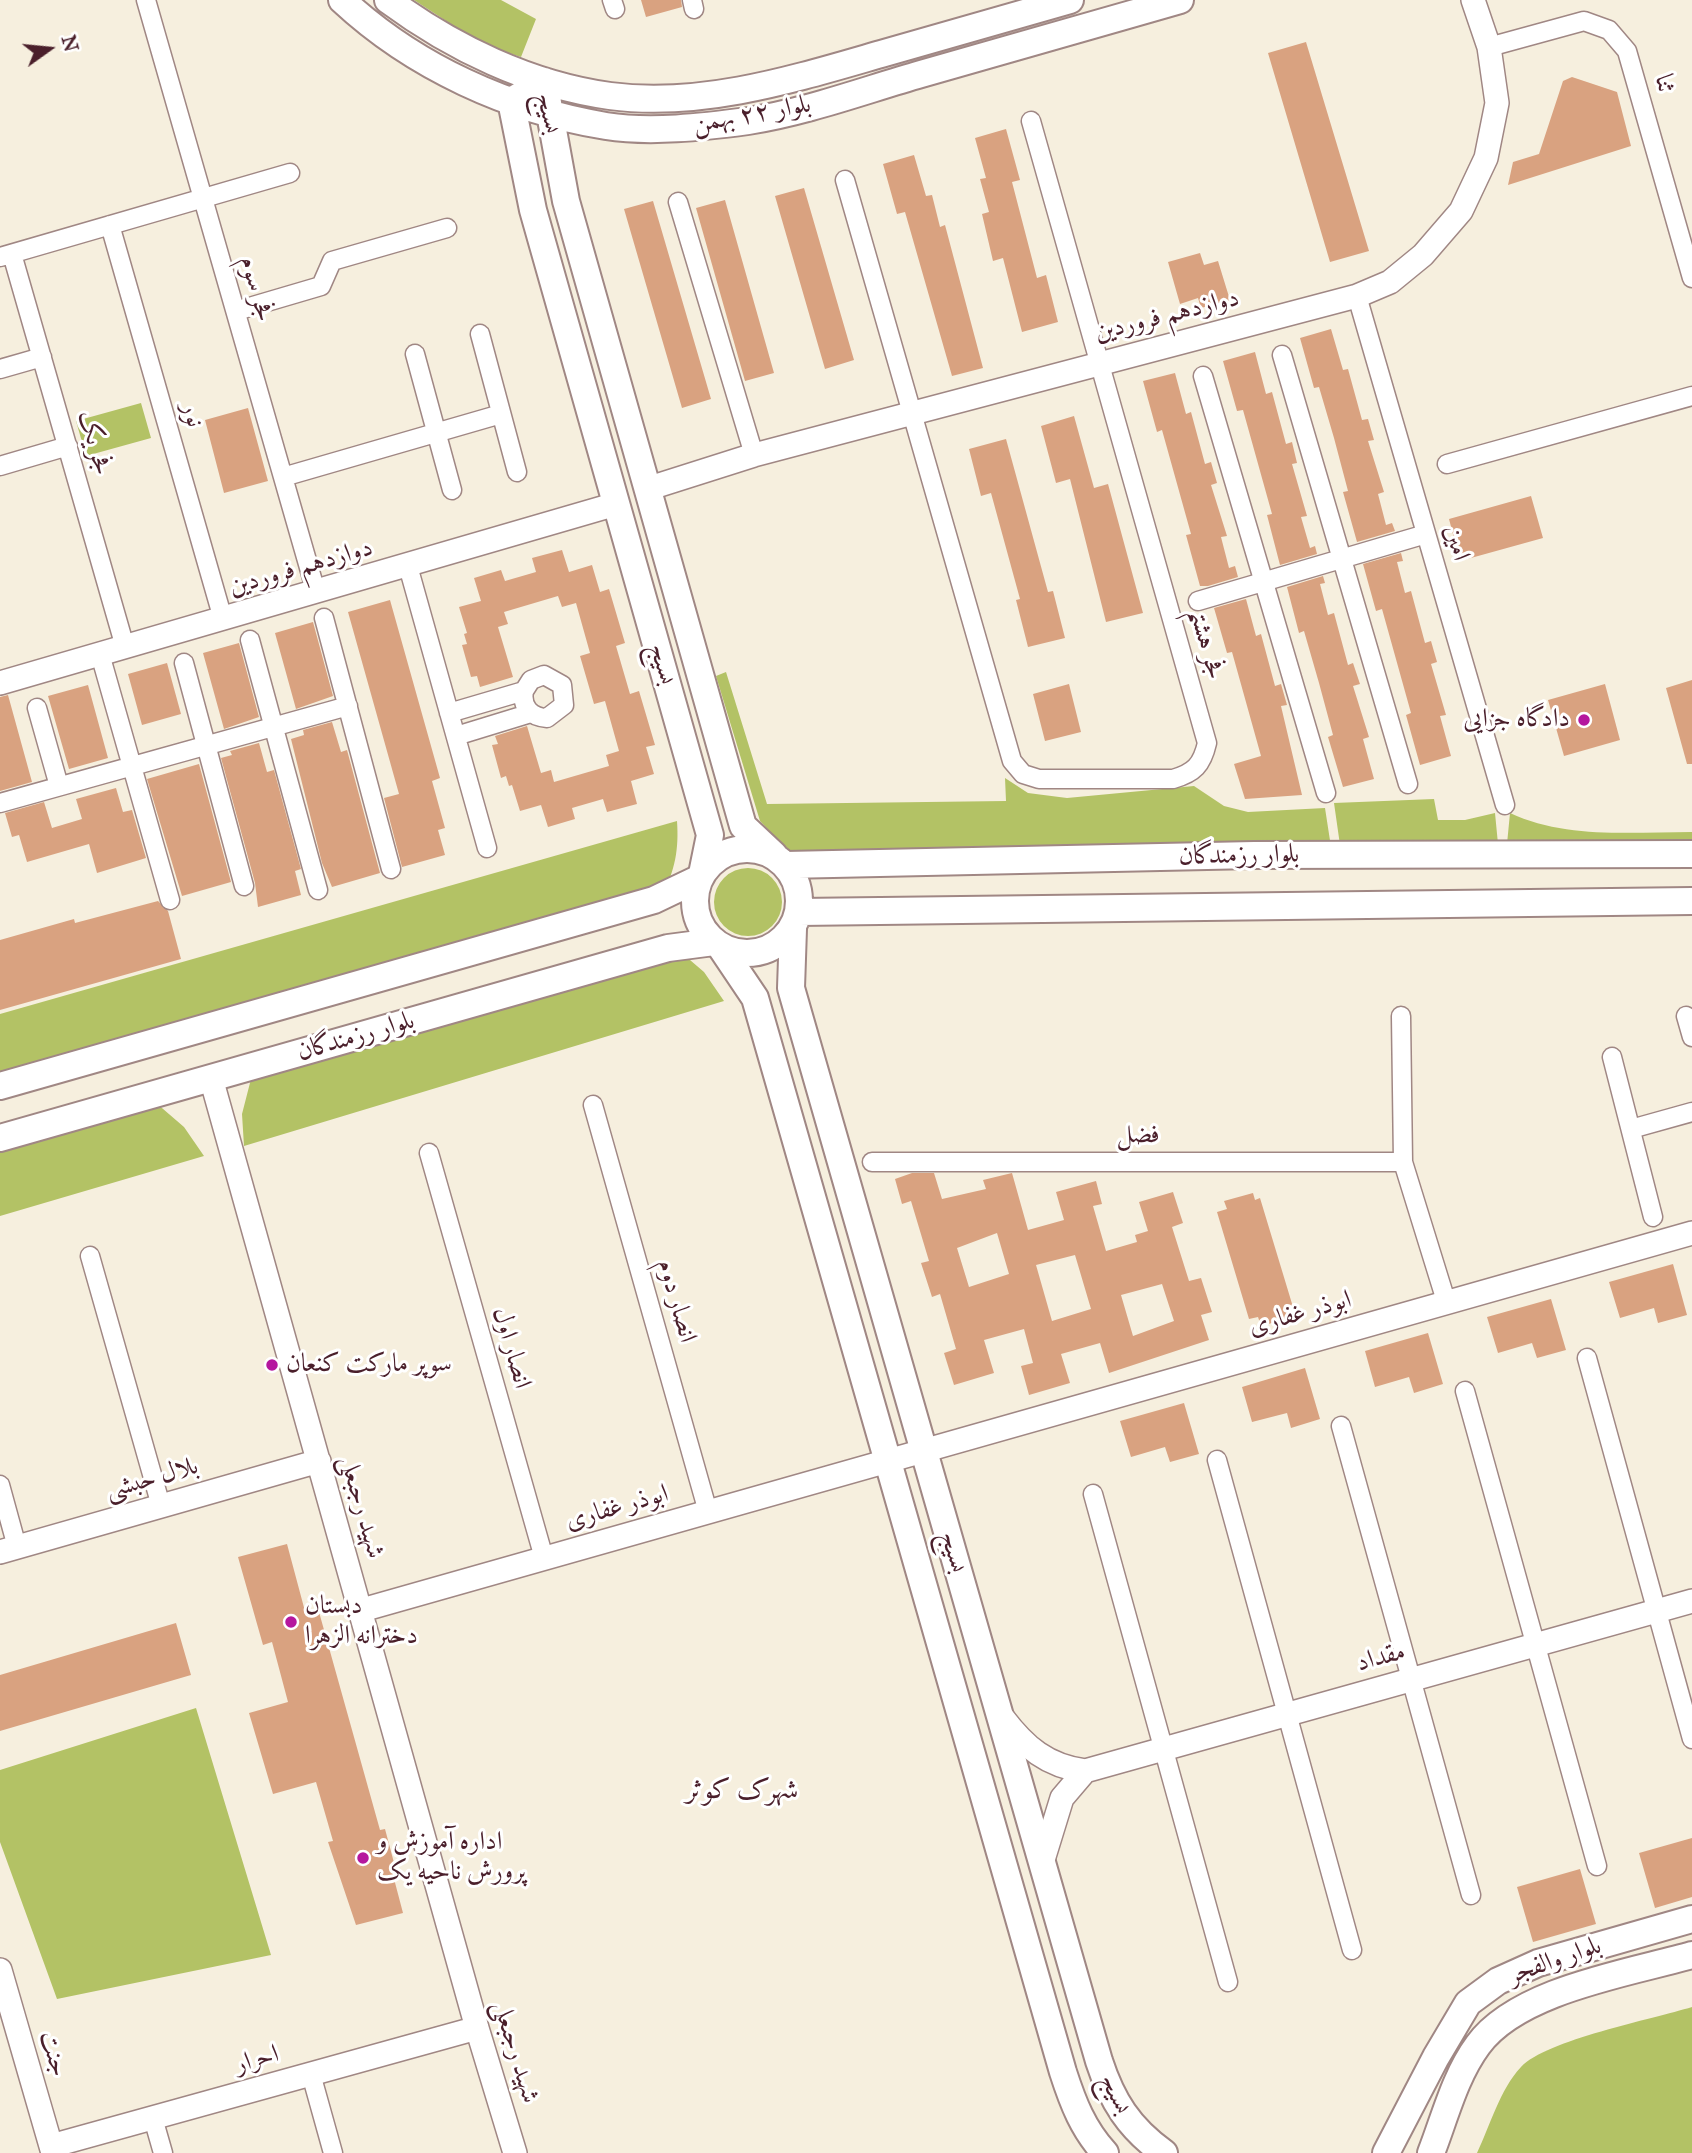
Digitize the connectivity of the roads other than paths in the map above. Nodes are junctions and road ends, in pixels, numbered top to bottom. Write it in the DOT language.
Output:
graph roads {
  1 [pos="146,0"];
  2 [pos="342,0"];
  3 [pos="388,0"];
  4 [pos="1070,0"];
  5 [pos="1180,0"];
  6 [pos="1474,1"];
  7 [pos="1489,47"];
  8 [pos="544,81"];
  9 [pos="511,101"];
  10 [pos="549,113"];
  11 [pos="1031,121"];
  12 [pos="290,173"];
  13 [pos="845,180"];
  14 [pos="203,199"];
  15 [pos="677,202"];
  16 [pos="110,225"];
  17 [pos="447,228"];
  18 [pos="1688,251"];
  19 [pos="6,255"];
  20 [pos="1692,278"];
  21 [pos="1357,296"];
  22 [pos="236,311"];
  23 [pos="480,334"];
  24 [pos="415,354"];
  25 [pos="1282,355"];
  26 [pos="42,357"];
  27 [pos="1098,362"];
  28 [pos="0,369"];
  29 [pos="1203,376"];
  30 [pos="1692,396"];
  31 [pos="914,412"];
  32 [pos="501,414"];
  33 [pos="437,433"];
  34 [pos="68,446"];
  35 [pos="754,455"];
  36 [pos="1447,464"];
  37 [pos="0,466"];
  38 [pos="517,472"];
  39 [pos="283,477"];
  40 [pos="650,488"];
  41 [pos="452,490"];
  42 [pos="616,504"];
  43 [pos="1426,534"];
  44 [pos="1342,559"];
  45 [pos="408,566"];
  46 [pos="1264,581"];
  47 [pos="316,592"];
  48 [pos="1198,601"];
  49 [pos="324,618"];
  50 [pos="223,619"];
  51 [pos="250,640"];
  52 [pos="125,647"];
  53 [pos="100,654"];
  54 [pos="184,663"];
  55 [pos="0,682"];
  56 [pos="524,691"];
  57 [pos="348,706"];
  58 [pos="37,708"];
  59 [pos="449,713"];
  60 [pos="531,713"];
  61 [pos="274,726"];
  62 [pos="456,736"];
  63 [pos="207,744"];
  64 [pos="132,766"];
  65 [pos="1408,785"];
  66 [pos="59,786"];
  67 [pos="1326,793"];
  68 [pos="0,803"];
  69 [pos="1505,805"];
  70 [pos="487,848"];
  71 [pos="1692,854"];
  72 [pos="780,860"];
  73 [pos="391,869"];
  74 [pos="701,876"];
  75 [pos="244,886"];
  76 [pos="318,890"];
  77 [pos="170,900"];
  78 [pos="1692,901"];
  79 [pos="796,920"];
  80 [pos="717,944"];
  81 [pos="1401,1016"];
  82 [pos="1686,1016"];
  83 [pos="1692,1037"];
  84 [pos="1612,1057"];
  85 [pos="211,1078"];
  86 [pos="0,1086"];
  87 [pos="593,1105"];
  88 [pos="1692,1112"];
  89 [pos="1631,1129"];
  90 [pos="0,1138"];
  91 [pos="429,1153"];
  92 [pos="872,1162"];
  93 [pos="1403,1162"];
  94 [pos="1653,1217"];
  95 [pos="1692,1233"];
  96 [pos="90,1256"];
  97 [pos="1446,1301"];
  98 [pos="1587,1357"];
  99 [pos="1465,1391"];
  100 [pos="1341,1426"];
  101 [pos="925,1452"];
  102 [pos="1217,1460"];
  103 [pos="319,1461"];
  104 [pos="888,1463"];
  105 [pos="0,1485"];
  106 [pos="1093,1494"];
  107 [pos="161,1506"];
  108 [pos="708,1512"];
  109 [pos="9,1549"];
  110 [pos="544,1558"];
  111 [pos="1692,1601"];
  112 [pos="362,1610"];
  113 [pos="1657,1611"];
  114 [pos="1535,1644"];
  115 [pos="1411,1678"];
  116 [pos="999,1712"];
  117 [pos="1286,1713"];
  118 [pos="1692,1739"];
  119 [pos="1163,1747"];
  120 [pos="1085,1771"];
  121 [pos="1042,1863"];
  122 [pos="1597,1866"];
  123 [pos="1471,1895"];
  124 [pos="1692,1919"];
  125 [pos="1352,1950"];
  126 [pos="1692,1955"];
  127 [pos="0,1970"];
  128 [pos="1228,1982"];
  129 [pos="477,2028"];
  130 [pos="311,2074"];
  131 [pos="153,2118"];
  132 [pos="52,2150"];
  133 [pos="163,2153"];
  134 [pos="333,2153"];
  135 [pos="516,2153"];
  136 [pos="1105,2153"];
  137 [pos="1164,2153"];
  138 [pos="1386,2153"];
  139 [pos="1431,2153"];
  1 -- 14 [label="street, فجر سوم"];
  2 -- 9 [label="main road, بلوار ۲۲ بهمن"];
  3 -- 8 [label="main road, بلوار ۲۲ بهمن"];
  4 -- 8 [label="main road, بلوار ۲۲ بهمن"];
  5 -- 10 [label="main road, بلوار ۲۲ بهمن"];
  6 -- 7 [label="street, دوازدهم فروردین"];
  7 -- 18 [label="street, ثنا"];
  7 -- 21 [label="street, دوازدهم فروردین"];
  8 -- 9 [label="main road, بسیج"];
  8 -- 10 [label="main road, بسیج"];
  9 -- 10 [label="main road, بلوار ۲۲ بهمن"];
  9 -- 42 [label="main road, بسیج"];
  10 -- 40 [label="main road, بسیج"];
  11 -- 27 [label="street, فجر هشتم"];
  12 -- 14 [label="street"];
  13 -- 31 [label="street"];
  14 -- 16 [label="street"];
  14 -- 22 [label="street, فجر سوم"];
  15 -- 35 [label="street"];
  16 -- 19 [label="street"];
  16 -- 50 [label="street, نور"];
  17 -- 22 [label="street"];
  18 -- 20 [label="street, ثنا"];
  19 -- 26 [label="street, فجر یک"];
  21 -- 27 [label="street, دوازدهم فروردین"];
  21 -- 43 [label="street, امین"];
  22 -- 39 [label="street, فجر سوم"];
  23 -- 32 [label="street"];
  24 -- 33 [label="street"];
  25 -- 44 [label="street"];
  26 -- 28 [label="street"];
  26 -- 34 [label="street, فجر یک"];
  27 -- 31 [label="street, دوازدهم فروردین"];
  27 -- 31 [label="street, فجر هشتم"];
  29 -- 46 [label="street"];
  30 -- 36 [label="street"];
  31 -- 35 [label="street, دوازدهم فروردین"];
  32 -- 33 [label="street"];
  32 -- 38 [label="street"];
  33 -- 39 [label="street"];
  33 -- 41 [label="street"];
  34 -- 37 [label="street"];
  34 -- 52 [label="street, فجر یک"];
  35 -- 40 [label="street, دوازدهم فروردین"];
  39 -- 47 [label="street, فجر سوم"];
  40 -- 72 [label="main road, بسیج"];
  42 -- 45 [label="street, دوازدهم فروردین"];
  42 -- 74 [label="main road, بسیج"];
  43 -- 44 [label="street"];
  43 -- 69 [label="street, امین"];
  44 -- 46 [label="street"];
  44 -- 65 [label="street"];
  45 -- 47 [label="street, دوازدهم فروردین"];
  45 -- 59 [label="street"];
  46 -- 48 [label="street"];
  46 -- 67 [label="street"];
  47 -- 50 [label="street, دوازدهم فروردین"];
  49 -- 57 [label="street"];
  50 -- 52 [label="street, دوازدهم فروردین"];
  51 -- 61 [label="street"];
  52 -- 53 [label="street, دوازدهم فروردین"];
  53 -- 55 [label="street, دوازدهم فروردین"];
  53 -- 64 [label="street"];
  54 -- 63 [label="street"];
  56 -- 59 [label="street"];
  56 -- 60 [label="street"];
  56 -- 60 [label="street"];
  57 -- 61 [label="street"];
  57 -- 73 [label="street"];
  58 -- 66 [label="street"];
  59 -- 62 [label="street"];
  60 -- 62 [label="street"];
  61 -- 63 [label="street"];
  61 -- 76 [label="street"];
  62 -- 70 [label="street"];
  63 -- 64 [label="street"];
  63 -- 75 [label="street"];
  64 -- 66 [label="street"];
  64 -- 77 [label="street"];
  66 -- 68 [label="street"];
  71 -- 72 [label="main road, بلوار رزمندگان"];
  72 -- 74 [label="main road"];
  72 -- 79 [label="main road"];
  74 -- 80 [label="main road"];
  74 -- 86 [label="main road, بلوار رزمندگان"];
  78 -- 79 [label="main road, بلوار رزمندگان"];
  79 -- 80 [label="main road"];
  79 -- 101 [label="main road, بسیج"];
  80 -- 85 [label="main road, بلوار رزمندگان"];
  80 -- 104 [label="main road, بسیج"];
  81 -- 93 [label="street"];
  82 -- 83 [label="street"];
  84 -- 89 [label="street"];
  85 -- 90 [label="main road, بلوار رزمندگان"];
  85 -- 103 [label="street, شهید رجبعلی"];
  87 -- 108 [label="street, انصار دوم"];
  88 -- 89 [label="street"];
  89 -- 94 [label="street"];
  91 -- 110 [label="street, انصار اول"];
  92 -- 93 [label="street, فضل"];
  93 -- 97 [label="street"];
  95 -- 97 [label="street, ابوذر غفاری"];
  96 -- 107 [label="street"];
  97 -- 101 [label="street, ابوذر غفاری"];
  98 -- 113 [label="street"];
  99 -- 114 [label="street"];
  100 -- 115 [label="street"];
  101 -- 104 [label="street, ابوذر غفاری"];
  101 -- 116 [label="main road, بسیج"];
  102 -- 117 [label="street"];
  103 -- 107 [label="street, بلال حبشی"];
  103 -- 112 [label="street, شهید رجبعلی"];
  104 -- 108 [label="street, ابوذر غفاری"];
  104 -- 136 [label="main road, بسیج"];
  105 -- 109 [label="street"];
  106 -- 119 [label="street"];
  107 -- 109 [label="street, بلال حبشی"];
  108 -- 110 [label="street, ابوذر غفاری"];
  110 -- 112 [label="street, ابوذر غفاری"];
  111 -- 113 [label="street, مقداد"];
  112 -- 129 [label="street, شهید رجبعلی"];
  113 -- 114 [label="street, مقداد"];
  113 -- 118 [label="street"];
  114 -- 115 [label="street, مقداد"];
  114 -- 122 [label="street"];
  115 -- 117 [label="street, مقداد"];
  115 -- 123 [label="street"];
  116 -- 120 [label="street"];
  116 -- 121 [label="main road, بسیج"];
  117 -- 119 [label="street, مقداد"];
  117 -- 125 [label="street"];
  119 -- 120 [label="street, مقداد"];
  119 -- 128 [label="street"];
  120 -- 121 [label="street"];
  121 -- 137 [label="main road, بسیج"];
  124 -- 138 [label="main road, بلوار والفجر"];
  126 -- 139 [label="main road, بلوار والفجر"];
  127 -- 132 [label="street, جنت"];
  129 -- 130 [label="street, احرار"];
  129 -- 135 [label="street, شهید رجبعلی"];
  130 -- 131 [label="street, احرار"];
  130 -- 134 [label="street"];
  131 -- 132 [label="street, احرار"];
  131 -- 133 [label="street"];
}
